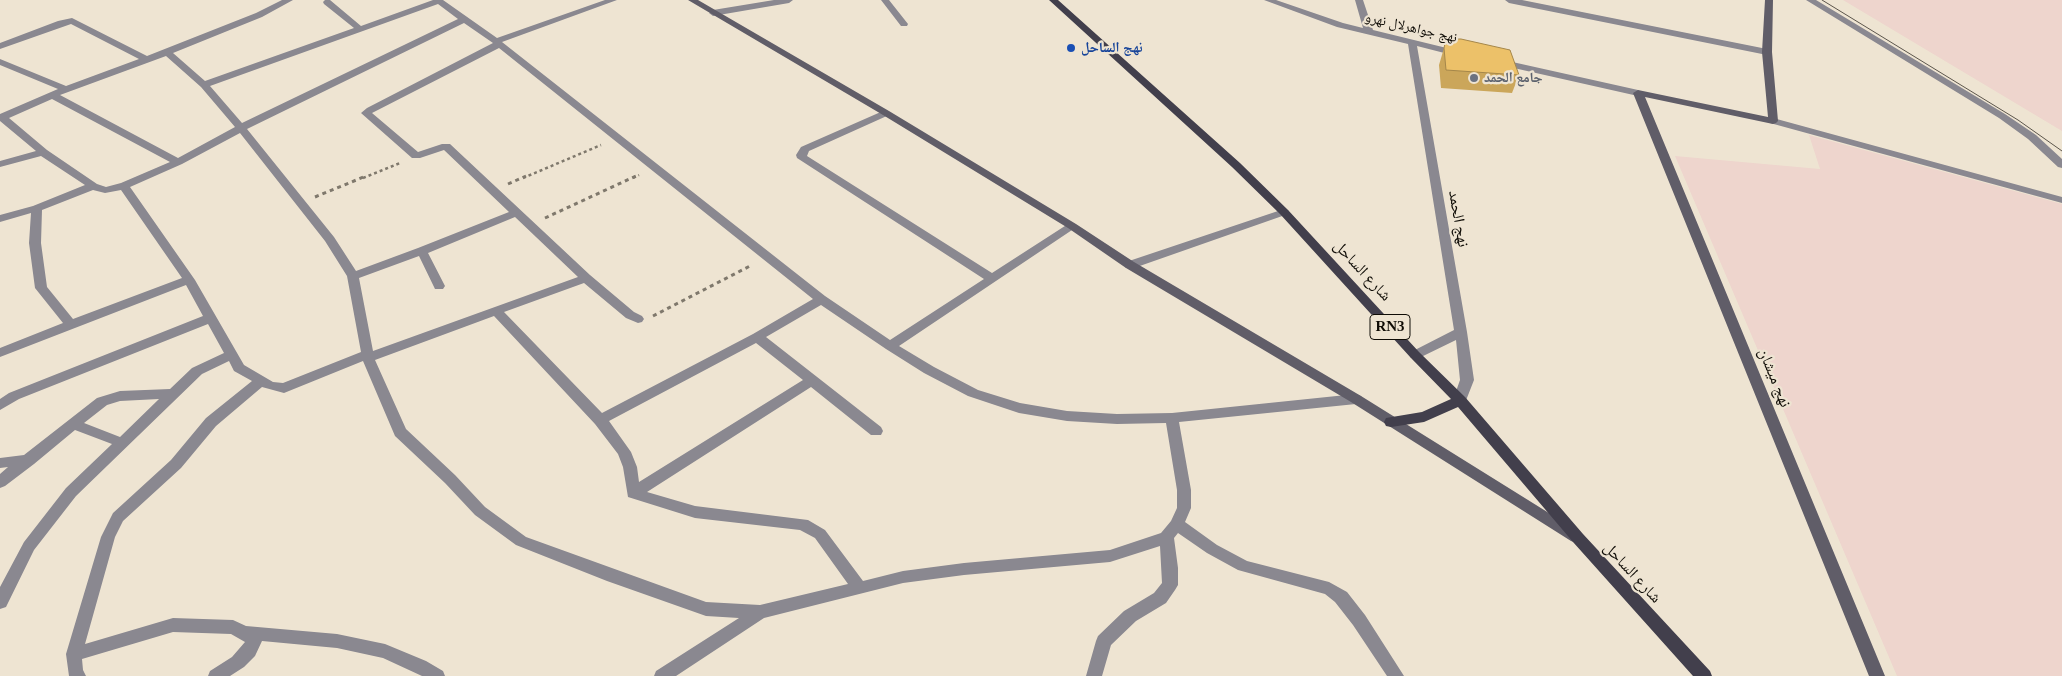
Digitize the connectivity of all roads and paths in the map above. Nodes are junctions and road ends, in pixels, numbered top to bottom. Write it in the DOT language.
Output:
graph roads {
  1 [pos="289,0"];
  2 [pos="613,0"];
  3 [pos="692,0"];
  4 [pos="783,0"];
  5 [pos="885,0"];
  6 [pos="1053,0"];
  7 [pos="1268,0"];
  8 [pos="1359,0"];
  9 [pos="1509,0"];
  10 [pos="1769,0"];
  11 [pos="1810,0"];
  12 [pos="438,1"];
  13 [pos="327,2"];
  14 [pos="713,13"];
  15 [pos="464,20"];
  16 [pos="904,24"];
  17 [pos="360,29"];
  18 [pos="1369,33"];
  19 [pos="497,42"];
  20 [pos="1412,43"];
  21 [pos="0,46"];
  22 [pos="167,52"];
  23 [pos="1767,52"];
  24 [pos="1468,56"];
  25 [pos="145,59"];
  26 [pos="1487,60"];
  27 [pos="0,62"];
  28 [pos="204,85"];
  29 [pos="66,89"];
  30 [pos="1638,93"];
  31 [pos="53,95"];
  32 [pos="886,113"];
  33 [pos="1,118"];
  34 [pos="1773,121"];
  35 [pos="241,128"];
  36 [pos="618,138"];
  37 [pos="43,152"];
  38 [pos="416,156"];
  39 [pos="178,162"];
  40 [pos="0,164"];
  41 [pos="2062,165"];
  42 [pos="656,167"];
  43 [pos="93,186"];
  44 [pos="124,186"];
  45 [pos="493,190"];
  46 [pos="2062,200"];
  47 [pos="300,203"];
  48 [pos="37,208"];
  49 [pos="514,212"];
  50 [pos="1284,212"];
  51 [pos="0,219"];
  52 [pos="529,226"];
  53 [pos="1072,226"];
  54 [pos="422,251"];
  55 [pos="768,257"];
  56 [pos="1130,265"];
  57 [pos="353,276"];
  58 [pos="586,278"];
  59 [pos="993,279"];
  60 [pos="189,280"];
  61 [pos="439,286"];
  62 [pos="821,299"];
  63 [pos="496,311"];
  64 [pos="210,318"];
  65 [pos="638,318"];
  66 [pos="71,324"];
  67 [pos="1461,332"];
  68 [pos="757,337"];
  69 [pos="890,346"];
  70 [pos="0,353"];
  71 [pos="230,355"];
  72 [pos="1415,355"];
  73 [pos="368,356"];
  74 [pos="261,381"];
  75 [pos="812,381"];
  76 [pos="174,394"];
  77 [pos="1356,399"];
  78 [pos="1460,400"];
  79 [pos="0,405"];
  80 [pos="1172,418"];
  81 [pos="600,420"];
  82 [pos="1392,422"];
  83 [pos="74,424"];
  84 [pos="876,431"];
  85 [pos="122,442"];
  86 [pos="29,460"];
  87 [pos="0,463"];
  88 [pos="0,482"];
  89 [pos="633,493"];
  90 [pos="1177,524"];
  91 [pos="1166,536"];
  92 [pos="1578,538"];
  93 [pos="859,587"];
  94 [pos="0,602"];
  95 [pos="760,612"];
  96 [pos="246,633"];
  97 [pos="74,654"];
  98 [pos="78,676"];
  99 [pos="216,676"];
  100 [pos="437,676"];
  101 [pos="662,676"];
  102 [pos="1094,676"];
  103 [pos="1396,676"];
  104 [pos="1704,676"];
  105 [pos="1877,676"];
  1 -- 22 [label="street"];
  2 -- 19 [label="street"];
  3 -- 14 [label="street"];
  4 -- 14 [label="street"];
  5 -- 16 [label="street"];
  6 -- 50 [label="main road, شارع الساحل / RN3"];
  7 -- 18 [label="street, نهج جواهرلال نهرو"];
  8 -- 18 [label="street"];
  9 -- 23 [label="street"];
  10 -- 23 [label="street"];
  11 -- 41 [label="street"];
  12 -- 15 [label="street"];
  12 -- 17 [label="street"];
  13 -- 17 [label="street"];
  14 -- 32 [label="street"];
  15 -- 19 [label="street"];
  15 -- 35 [label="street"];
  17 -- 28 [label="street"];
  18 -- 20 [label="street, نهج جواهرلال نهرو"];
  19 -- 36 [label="street"];
  19 -- 38 [label="street"];
  20 -- 24 [label="street, نهج جواهرلال نهرو"];
  20 -- 67 [label="street, نهج الحمد"];
  21 -- 25 [label="street"];
  22 -- 25 [label="street"];
  22 -- 28 [label="street"];
  23 -- 34 [label="street"];
  25 -- 29 [label="street"];
  26 -- 30 [label="street"];
  27 -- 29 [label="street"];
  28 -- 35 [label="street"];
  29 -- 31 [label="street"];
  30 -- 34 [label="street"];
  30 -- 105 [label="street, نهج ميشان"];
  31 -- 33 [label="street"];
  31 -- 39 [label="street"];
  32 -- 53 [label="street"];
  32 -- 59 [label="street"];
  33 -- 37 [label="street"];
  34 -- 46 [label="street"];
  35 -- 39 [label="street"];
  35 -- 47 [label="street"];
  36 -- 42 [label="street"];
  36 -- 45 [label="path"];
  37 -- 40 [label="street"];
  37 -- 43 [label="street"];
  38 -- 45 [label="street"];
  38 -- 47 [label="path"];
  39 -- 44 [label="street"];
  42 -- 52 [label="path"];
  42 -- 55 [label="street"];
  43 -- 44 [label="street"];
  43 -- 48 [label="street"];
  44 -- 60 [label="street"];
  45 -- 49 [label="street"];
  47 -- 57 [label="street"];
  48 -- 51 [label="street"];
  48 -- 66 [label="street"];
  49 -- 52 [label="street"];
  49 -- 54 [label="street"];
  50 -- 56 [label="street"];
  50 -- 72 [label="main road, شارع الساحل / RN3"];
  52 -- 58 [label="street"];
  53 -- 56 [label="street"];
  53 -- 59 [label="street"];
  54 -- 57 [label="street"];
  54 -- 61 [label="street"];
  55 -- 62 [label="street"];
  55 -- 65 [label="path"];
  56 -- 77 [label="street"];
  57 -- 73 [label="street"];
  58 -- 63 [label="street"];
  58 -- 65 [label="street"];
  59 -- 69 [label="street"];
  60 -- 64 [label="street"];
  60 -- 66 [label="street"];
  62 -- 68 [label="street"];
  62 -- 69 [label="street"];
  63 -- 73 [label="street"];
  63 -- 81 [label="street"];
  64 -- 71 [label="street"];
  64 -- 79 [label="street"];
  66 -- 70 [label="street"];
  67 -- 72 [label="street"];
  67 -- 78 [label="street, نهج الحمد"];
  68 -- 75 [label="street"];
  68 -- 81 [label="street"];
  69 -- 80 [label="street"];
  71 -- 74 [label="street"];
  71 -- 76 [label="street"];
  72 -- 78 [label="main road, شارع الساحل / RN3"];
  73 -- 74 [label="street"];
  73 -- 95 [label="street"];
  74 -- 97 [label="street"];
  75 -- 84 [label="street"];
  75 -- 89 [label="street"];
  76 -- 83 [label="street"];
  76 -- 85 [label="street"];
  77 -- 80 [label="street"];
  77 -- 82 [label="street"];
  78 -- 82 [label="main road"];
  78 -- 92 [label="main road, شارع الساحل / RN3"];
  80 -- 90 [label="street"];
  81 -- 89 [label="street"];
  82 -- 92 [label="street"];
  83 -- 85 [label="street"];
  83 -- 86 [label="street"];
  85 -- 94 [label="street"];
  86 -- 87 [label="street"];
  86 -- 88 [label="street"];
  89 -- 93 [label="street"];
  90 -- 91 [label="street"];
  90 -- 103 [label="street"];
  91 -- 93 [label="street"];
  91 -- 102 [label="street"];
  92 -- 104 [label="main road, شارع الساحل / RN3"];
  93 -- 95 [label="street"];
  95 -- 101 [label="street"];
  96 -- 97 [label="street"];
  96 -- 99 [label="street"];
  96 -- 100 [label="street"];
  97 -- 98 [label="street"];
}
